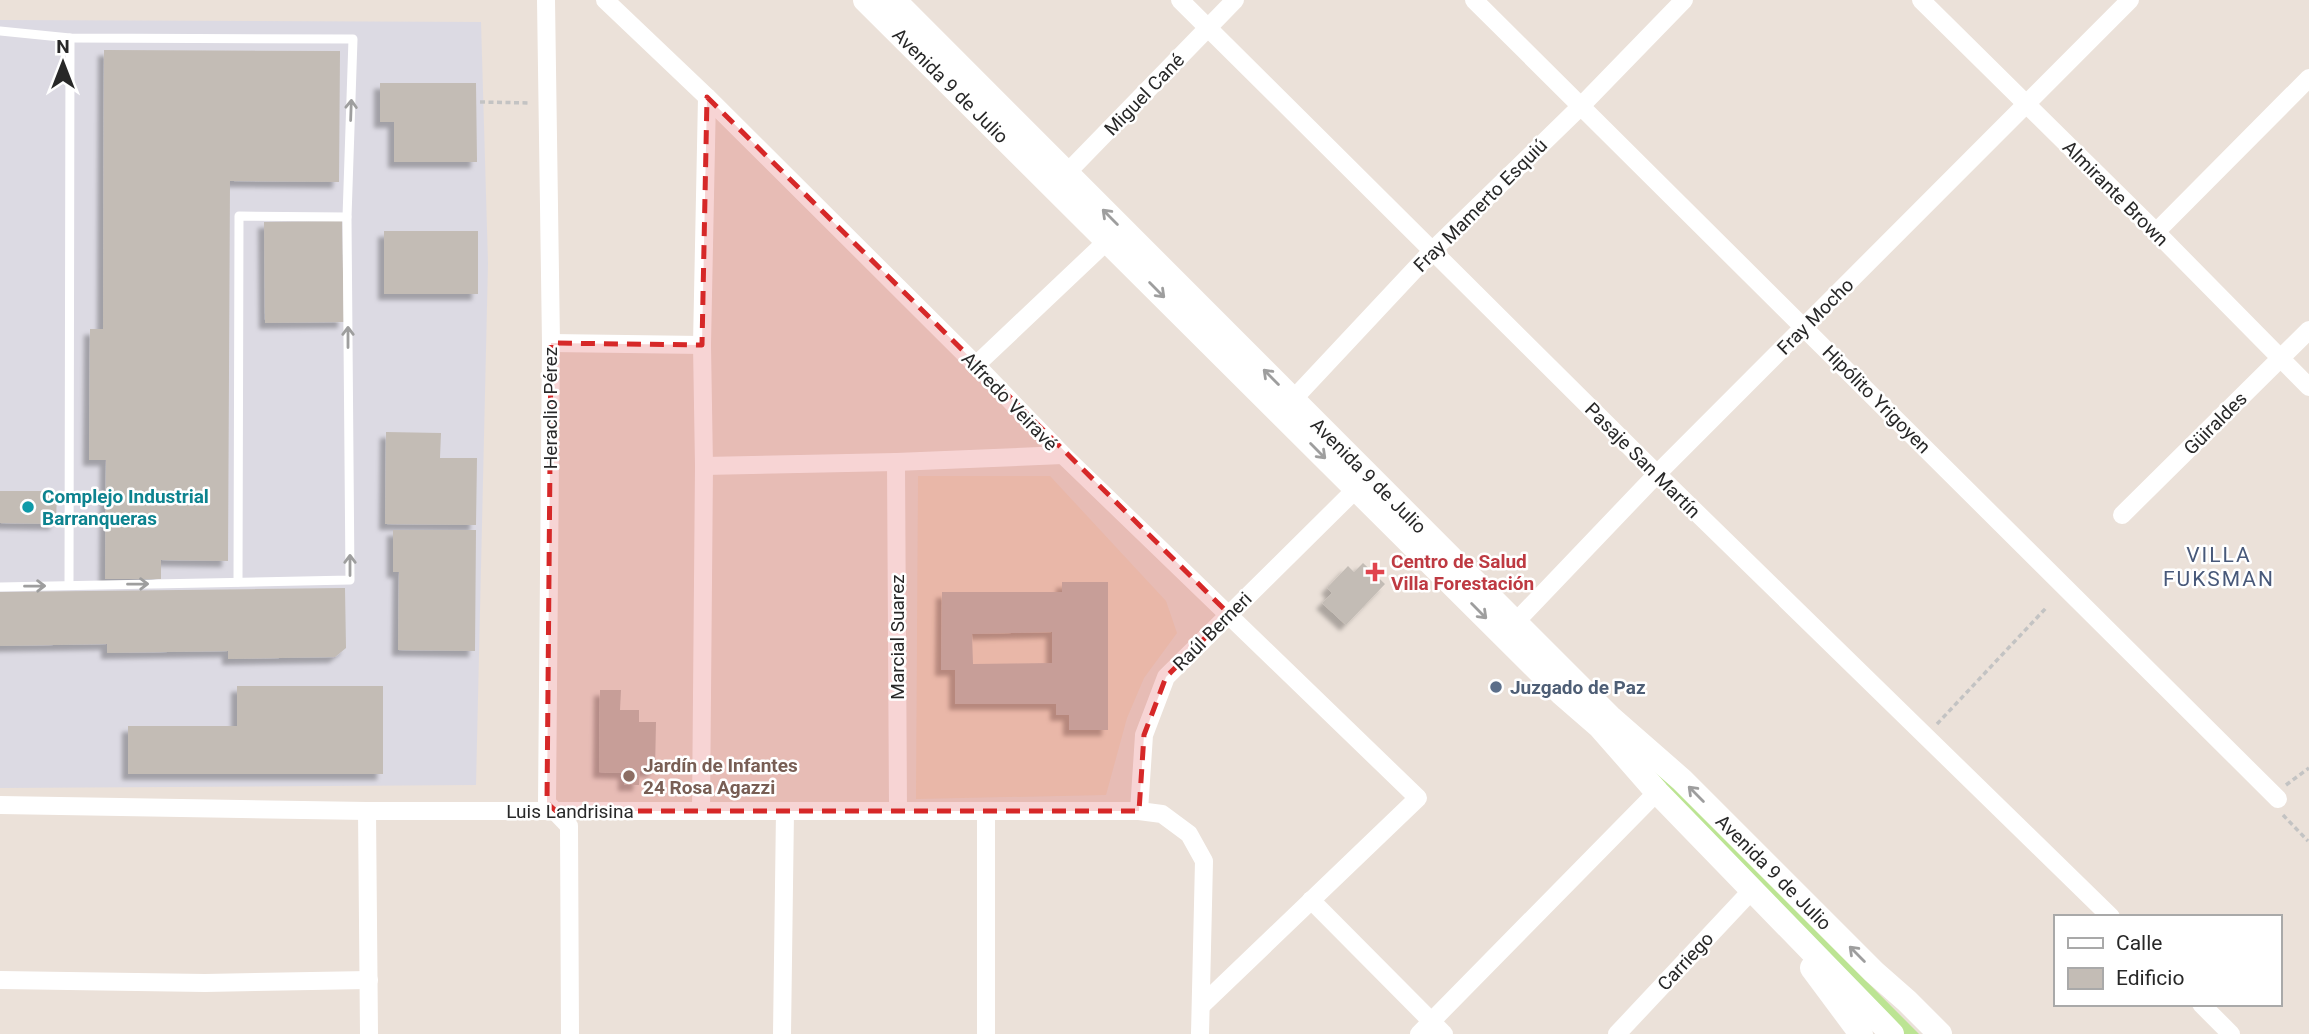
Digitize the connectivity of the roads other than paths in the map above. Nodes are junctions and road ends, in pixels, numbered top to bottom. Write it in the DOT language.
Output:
graph roads {
  1 [pos="546,0"];
  2 [pos="605,0"];
  3 [pos="865,0"];
  4 [pos="894,0"];
  5 [pos="1180,0"];
  6 [pos="1235,0"];
  7 [pos="1474,0"];
  8 [pos="1684,0"];
  9 [pos="1921,0"];
  10 [pos="2130,0"];
  11 [pos="1208,28"];
  12 [pos="0,31"];
  13 [pos="70,38"];
  14 [pos="2309,78"];
  15 [pos="707,97"];
  16 [pos="2027,104"];
  17 [pos="1582,105"];
  18 [pos="1059,181"];
  19 [pos="347,217"];
  20 [pos="2157,232"];
  21 [pos="1107,241"];
  22 [pos="1432,251"];
  23 [pos="1804,326"];
  24 [pos="2309,331"];
  25 [pos="551,344"];
  26 [pos="702,345"];
  27 [pos="2280,359"];
  28 [pos="976,365"];
  29 [pos="2309,387"];
  30 [pos="1287,406"];
  31 [pos="1063,455"];
  32 [pos="896,462"];
  33 [pos="704,466"];
  34 [pos="1657,474"];
  35 [pos="1356,489"];
  36 [pos="2122,515"];
  37 [pos="238,582"];
  38 [pos="69,585"];
  39 [pos="0,587"];
  40 [pos="1229,614"];
  41 [pos="1509,629"];
  42 [pos="1657,792"];
  43 [pos="2275,796"];
  44 [pos="0,805"];
  45 [pos="368,811"];
  46 [pos="556,811"];
  47 [pos="701,811"];
  48 [pos="785,811"];
  49 [pos="898,811"];
  50 [pos="986,811"];
  51 [pos="1139,811"];
  52 [pos="1759,895"];
  53 [pos="1311,901"];
  54 [pos="2109,915"];
  55 [pos="0,980"];
  56 [pos="369,980"];
  57 [pos="1907,1001"];
  58 [pos="1200,1006"];
  59 [pos="2203,1006"];
  60 [pos="1432,1030"];
  61 [pos="369,1034"];
  62 [pos="570,1034"];
  63 [pos="782,1034"];
  64 [pos="986,1034"];
  65 [pos="1200,1034"];
  66 [pos="1617,1034"];
  67 [pos="1861,1034"];
  68 [pos="1892,1034"];
  69 [pos="1940,1034"];
  70 [pos="1951,1034"];
  71 [pos="2231,1034"];
  1 -- 25 [label="street, Heraclio Pérez"];
  2 -- 15 [label="street, Alfredo Veiravé"];
  3 -- 18 [label="main road, Avenida 9 de Julio"];
  4 -- 18 [label="main road, Avenida 9 de Julio"];
  5 -- 11 [label="street, Pasaje San Martín"];
  6 -- 11 [label="street, Miguel Cané"];
  7 -- 17 [label="street, Hipólito Yrigoyen"];
  8 -- 17 [label="street, Fray Mamerto Esquiú"];
  9 -- 16 [label="street, Almirante Brown"];
  10 -- 16 [label="street, Fray Mocho"];
  11 -- 18 [label="street, Miguel Cané"];
  11 -- 22 [label="street, Pasaje San Martín"];
  12 -- 13 [label="lane"];
  19 -- 13 [label="lane, one-way"];
  13 -- 38 [label="lane"];
  14 -- 20 [label="street"];
  15 -- 26 [label="street"];
  15 -- 28 [label="street, Alfredo Veiravé"];
  16 -- 20 [label="street, Almirante Brown"];
  16 -- 23 [label="street, Fray Mocho"];
  17 -- 22 [label="street, Fray Mamerto Esquiú"];
  17 -- 23 [label="street, Hipólito Yrigoyen"];
  18 -- 21 [label="main road, Avenida 9 de Julio"];
  30 -- 18 [label="main road, Avenida 9 de Julio, one-way"];
  19 -- 37 [label="lane"];
  37 -- 19 [label="lane, one-way"];
  20 -- 27 [label="street, Almirante Brown"];
  21 -- 28 [label="street"];
  21 -- 30 [label="main road, Avenida 9 de Julio, one-way"];
  22 -- 30 [label="street, Fray Mamerto Esquiú"];
  22 -- 34 [label="street, Pasaje San Martín"];
  23 -- 34 [label="street, Fray Mocho"];
  23 -- 43 [label="street, Hipólito Yrigoyen"];
  24 -- 27 [label="street, Güiraldes"];
  25 -- 26 [label="street"];
  25 -- 46 [label="street, Heraclio Pérez"];
  26 -- 33 [label="street"];
  27 -- 29 [label="street, Almirante Brown"];
  27 -- 36 [label="street, Güiraldes"];
  28 -- 31 [label="street, Alfredo Veiravé"];
  30 -- 35 [label="main road, Avenida 9 de Julio, one-way"];
  30 -- 41 [label="main road, Avenida 9 de Julio"];
  31 -- 32 [label="street"];
  31 -- 40 [label="street, Alfredo Veiravé"];
  32 -- 33 [label="street"];
  32 -- 49 [label="street, Marcial Suarez"];
  33 -- 47 [label="street"];
  34 -- 41 [label="street, Fray Mocho"];
  34 -- 54 [label="street, Pasaje San Martín"];
  35 -- 40 [label="street, Raúl Berneri"];
  35 -- 41 [label="main road, Avenida 9 de Julio, one-way"];
  38 -- 37 [label="lane, one-way"];
  39 -- 38 [label="lane, one-way"];
  40 -- 51 [label="street, Raúl Berneri"];
  40 -- 53 [label="street, Alfredo Veiravé"];
  41 -- 42 [label="main road, Avenida 9 de Julio"];
  57 -- 41 [label="main road, Avenida 9 de Julio, one-way"];
  42 -- 52 [label="main road, Avenida 9 de Julio"];
  42 -- 60 [label="street"];
  44 -- 45 [label="street, Luis Landrisina"];
  45 -- 46 [label="street, Luis Landrisina"];
  45 -- 56 [label="street"];
  46 -- 47 [label="street, Luis Landrisina"];
  46 -- 62 [label="street, Heraclio Pérez"];
  47 -- 48 [label="street, Luis Landrisina"];
  48 -- 49 [label="street, Luis Landrisina"];
  48 -- 63 [label="street"];
  49 -- 50 [label="street, Luis Landrisina"];
  50 -- 51 [label="street, Luis Landrisina"];
  50 -- 64 [label="street"];
  51 -- 58 [label="street, Luis Landrisina"];
  52 -- 66 [label="street, Carriego"];
  52 -- 67 [label="main road"];
  52 -- 68 [label="main road, Avenida 9 de Julio"];
  53 -- 58 [label="street"];
  53 -- 60 [label="street"];
  55 -- 56 [label="street"];
  56 -- 61 [label="street"];
  57 -- 69 [label="main road, Avenida 9 de Julio"];
  57 -- 70 [label="main road"];
  58 -- 65 [label="street, Luis Landrisina"];
  59 -- 71 [label="street"];
}
